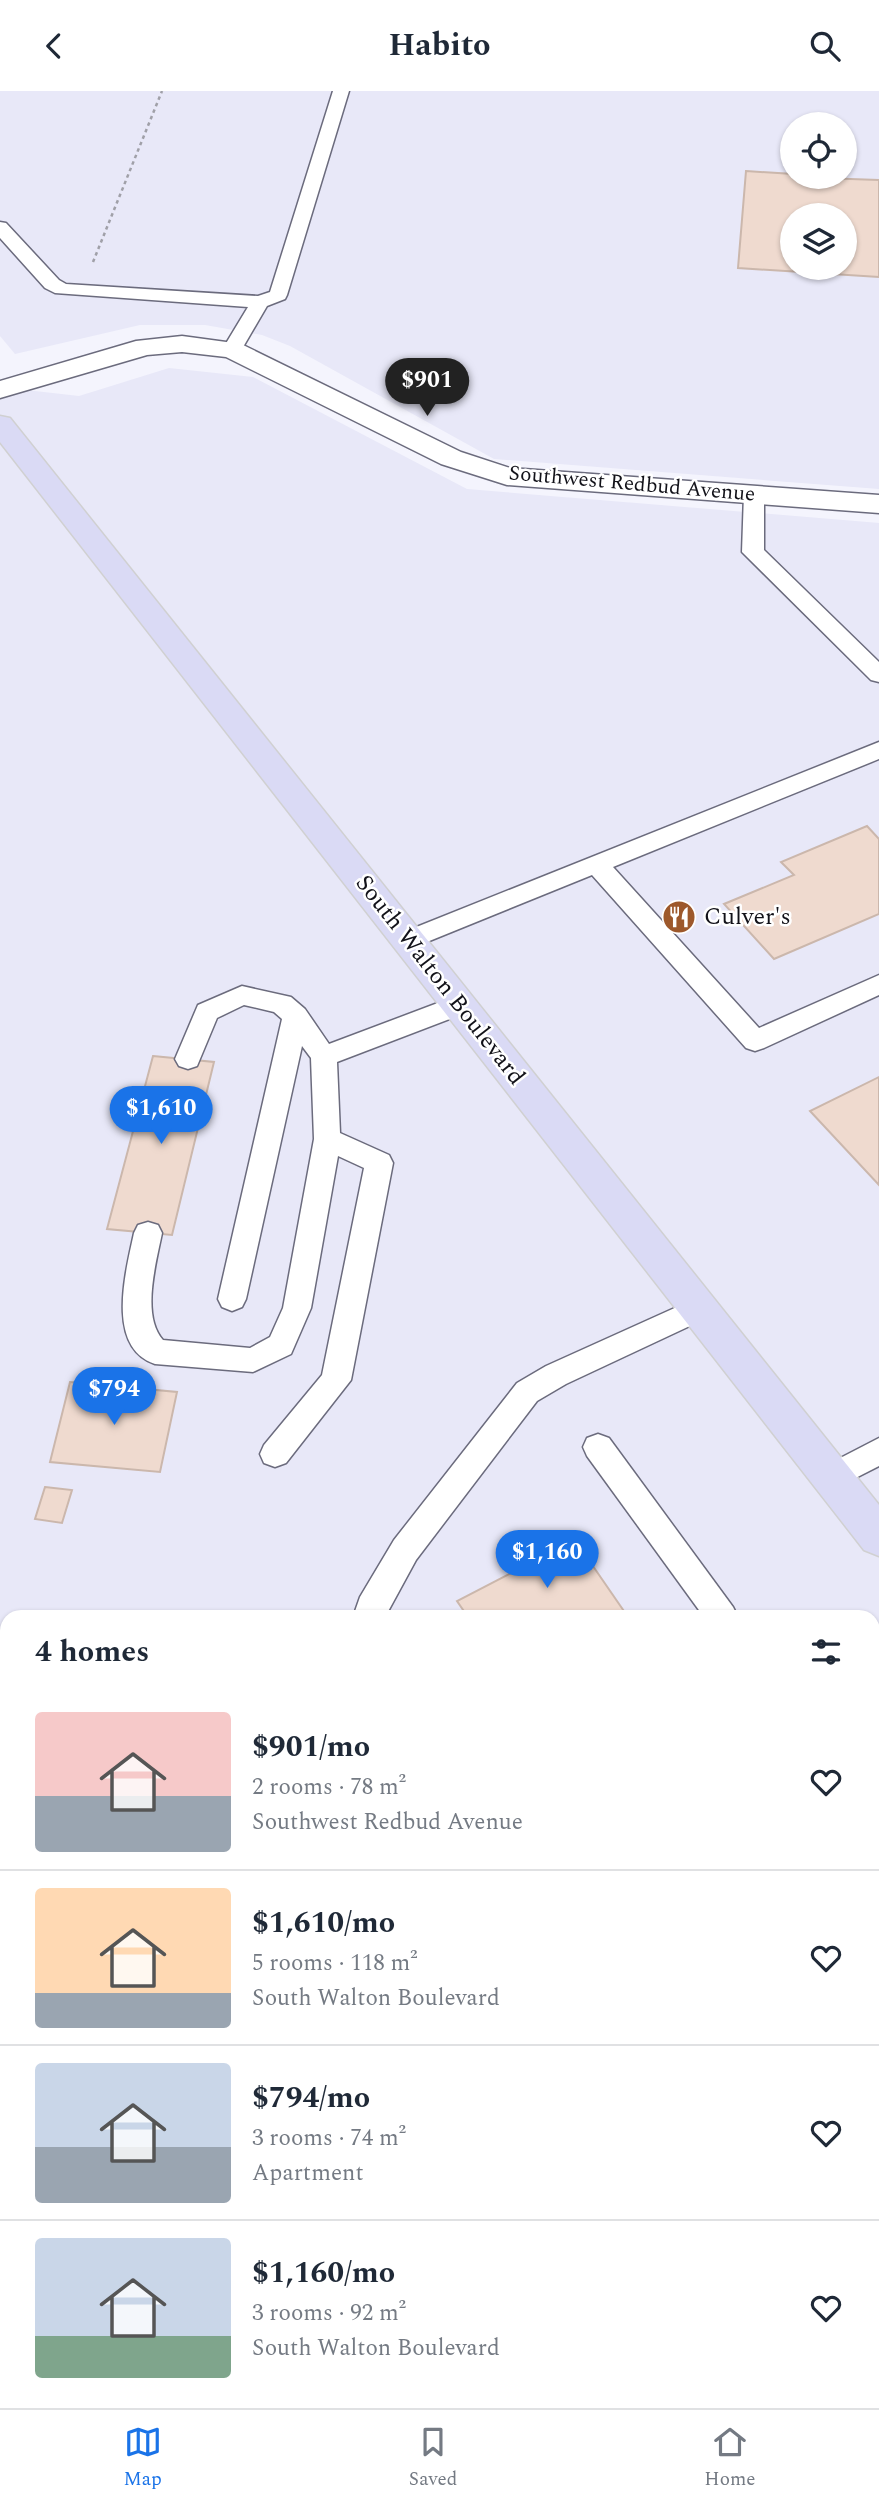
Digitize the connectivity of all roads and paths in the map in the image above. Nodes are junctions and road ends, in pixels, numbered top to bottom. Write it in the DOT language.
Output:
graph roads {
  1 [pos="162,91"];
  2 [pos="341,91"];
  3 [pos="2,233"];
  4 [pos="81,291"];
  5 [pos="260,302"];
  6 [pos="232,349"];
  7 [pos="0,390"];
  8 [pos="0,424"];
  9 [pos="754,494"];
  10 [pos="879,504"];
  11 [pos="879,675"];
  12 [pos="879,750"];
  13 [pos="596,864"];
  14 [pos="408,940"];
  15 [pos="879,984"];
  16 [pos="459,1005"];
  17 [pos="296,1016"];
  18 [pos="324,1057"];
  19 [pos="188,1059"];
  20 [pos="327,1139"];
  21 [pos="148,1233"];
  22 [pos="232,1299"];
  23 [pos="699,1309"];
  24 [pos="598,1447"];
  25 [pos="879,1451"];
  26 [pos="275,1454"];
  27 [pos="832,1477"];
  28 [pos="879,1537"];
  29 [pos="370,1610"];
  30 [pos="717,1610"];
  1 -- 4 [label="path"];
  2 -- 5 [label="lane"];
  3 -- 4 [label="lane"];
  4 -- 5 [label="lane"];
  5 -- 6 [label="lane"];
  6 -- 7 [label="street, Southwest Redbud Avenue"];
  6 -- 9 [label="street, Southwest Redbud Avenue"];
  8 -- 14 [label="main road, South Walton Boulevard"];
  9 -- 10 [label="street, Southwest Redbud Avenue"];
  9 -- 11 [label="lane"];
  12 -- 13 [label="lane"];
  13 -- 14 [label="lane"];
  13 -- 15 [label="lane"];
  14 -- 16 [label="main road, South Walton Boulevard"];
  16 -- 18 [label="lane"];
  16 -- 23 [label="main road, South Walton Boulevard"];
  17 -- 18 [label="lane"];
  17 -- 19 [label="lane"];
  17 -- 22 [label="lane"];
  18 -- 20 [label="lane"];
  20 -- 21 [label="lane"];
  20 -- 26 [label="lane"];
  23 -- 27 [label="main road, South Walton Boulevard"];
  23 -- 29 [label="lane"];
  24 -- 30 [label="lane"];
  25 -- 27 [label="lane"];
  27 -- 28 [label="main road, South Walton Boulevard"];
}
